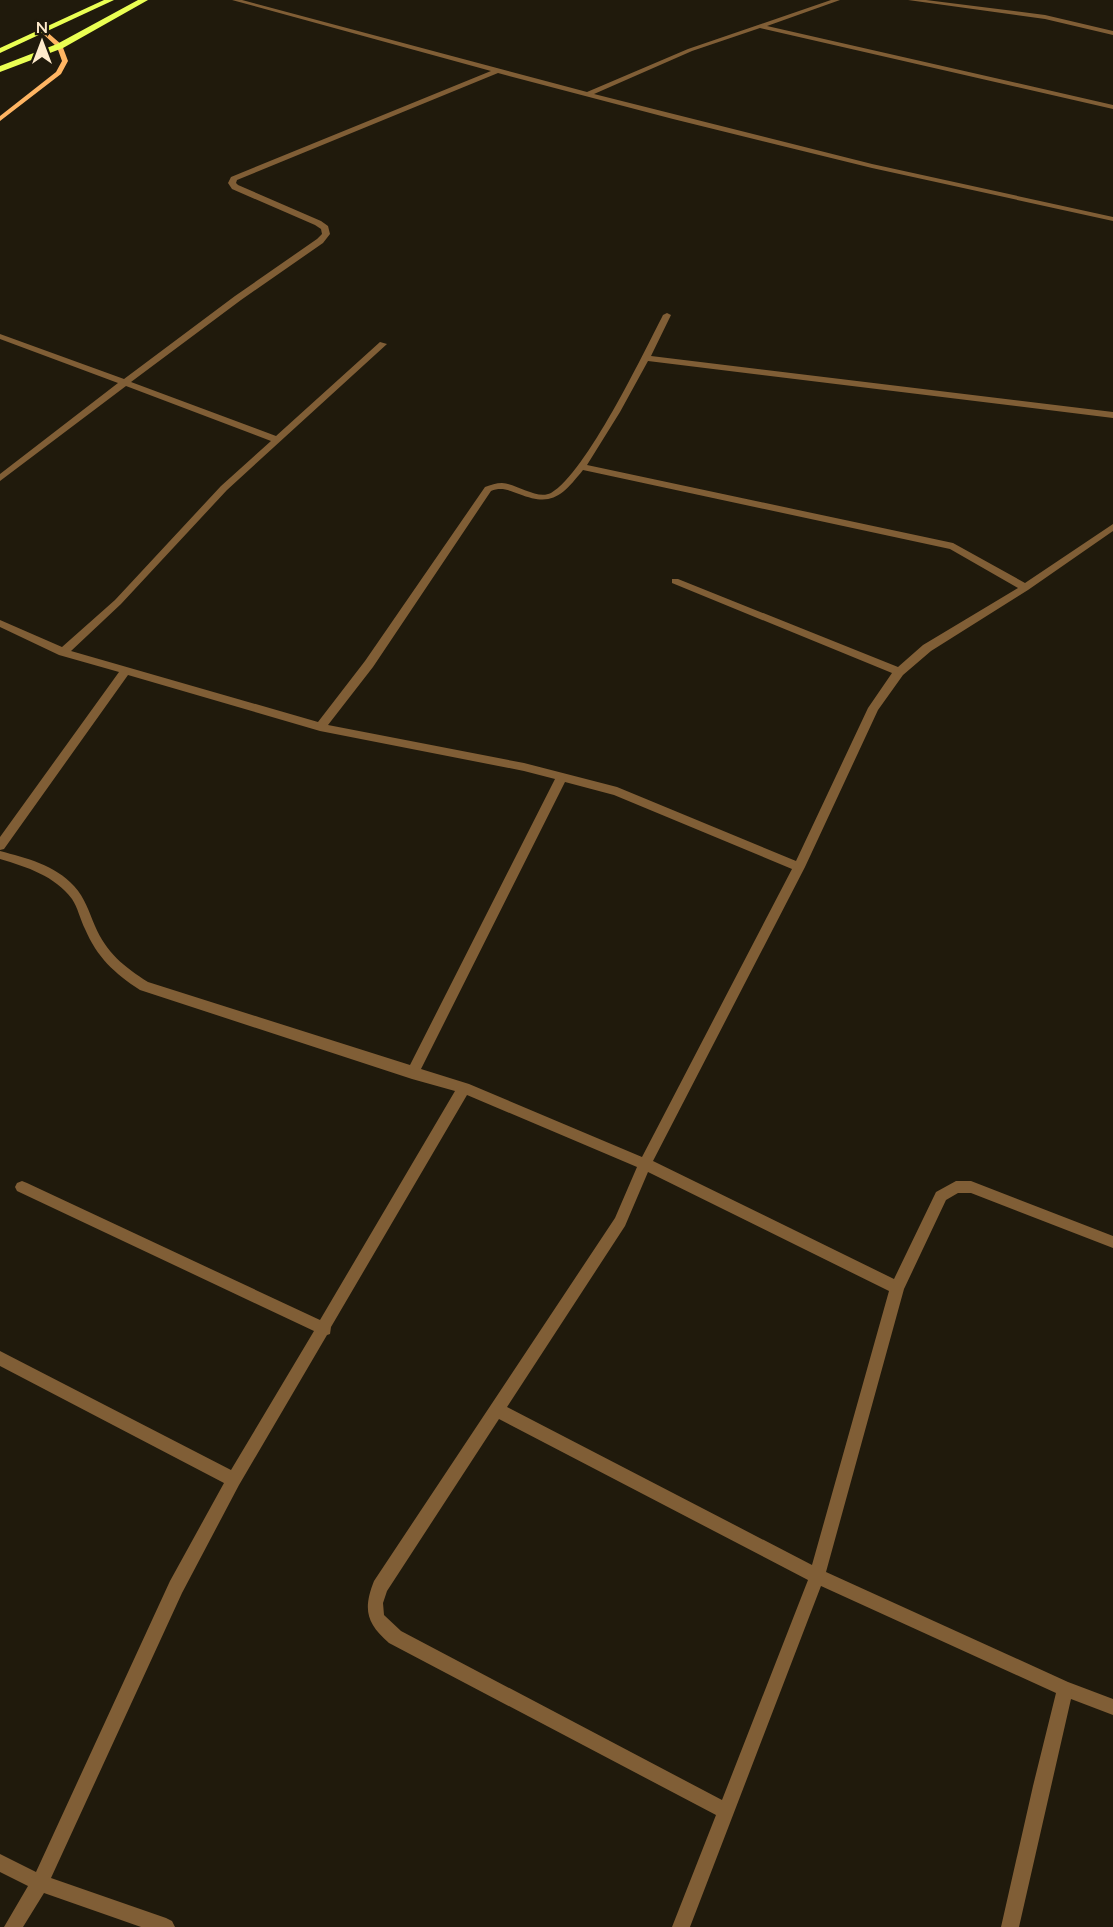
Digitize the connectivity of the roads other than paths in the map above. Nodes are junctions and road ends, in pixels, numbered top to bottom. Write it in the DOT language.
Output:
graph roads {
  1 [pos="110,0"];
  2 [pos="144,0"];
  3 [pos="235,0"];
  4 [pos="837,0"];
  5 [pos="911,0"];
  6 [pos="759,26"];
  7 [pos="44,33"];
  8 [pos="1113,33"];
  9 [pos="60,46"];
  10 [pos="0,51"];
  11 [pos="0,69"];
  12 [pos="499,69"];
  13 [pos="589,94"];
  14 [pos="1113,107"];
  15 [pos="0,119"];
  16 [pos="1113,219"];
  17 [pos="667,315"];
  18 [pos="0,336"];
  19 [pos="383,344"];
  20 [pos="646,358"];
  21 [pos="122,383"];
  22 [pos="1113,415"];
  23 [pos="277,440"];
  24 [pos="581,467"];
  25 [pos="0,478"];
  26 [pos="1113,527"];
  27 [pos="675,581"];
  28 [pos="1024,588"];
  29 [pos="0,623"];
  30 [pos="63,652"];
  31 [pos="126,670"];
  32 [pos="899,672"];
  33 [pos="320,727"];
  34 [pos="562,776"];
  35 [pos="0,846"];
  36 [pos="0,855"];
  37 [pos="799,867"];
  38 [pos="412,1073"];
  39 [pos="464,1088"];
  40 [pos="645,1164"];
  41 [pos="22,1187"];
  42 [pos="1113,1242"];
  43 [pos="897,1288"];
  44 [pos="325,1329"];
  45 [pos="0,1358"];
  46 [pos="496,1409"];
  47 [pos="234,1480"];
  48 [pos="817,1576"];
  49 [pos="1065,1689"];
  50 [pos="1113,1707"];
  51 [pos="725,1811"];
  52 [pos="0,1863"];
  53 [pos="40,1883"];
  54 [pos="13,1927"];
  55 [pos="166,1927"];
  56 [pos="681,1927"];
  57 [pos="1010,1927"];
  1 -- 7 [label="main road"];
  2 -- 9 [label="main road"];
  3 -- 12 [label="street"];
  4 -- 6 [label="street"];
  5 -- 8 [label="street"];
  6 -- 13 [label="street"];
  6 -- 14 [label="street"];
  7 -- 9 [label="main road"];
  7 -- 10 [label="main road"];
  9 -- 11 [label="main road"];
  9 -- 15 [label="main road"];
  12 -- 13 [label="street"];
  12 -- 21 [label="street"];
  13 -- 16 [label="street"];
  17 -- 20 [label="street"];
  18 -- 21 [label="street"];
  19 -- 23 [label="street"];
  20 -- 22 [label="street"];
  20 -- 24 [label="street"];
  21 -- 23 [label="street"];
  21 -- 25 [label="street"];
  23 -- 30 [label="street"];
  24 -- 28 [label="street"];
  24 -- 33 [label="street"];
  26 -- 28 [label="street"];
  27 -- 32 [label="street"];
  28 -- 32 [label="street"];
  29 -- 30 [label="street"];
  30 -- 31 [label="street"];
  31 -- 33 [label="street"];
  31 -- 35 [label="street"];
  32 -- 37 [label="street"];
  33 -- 34 [label="street"];
  34 -- 37 [label="street"];
  34 -- 38 [label="street"];
  36 -- 38 [label="street"];
  37 -- 40 [label="street"];
  38 -- 39 [label="street"];
  39 -- 40 [label="street"];
  39 -- 44 [label="street"];
  40 -- 43 [label="street"];
  40 -- 46 [label="street"];
  41 -- 44 [label="street"];
  42 -- 43 [label="street"];
  43 -- 48 [label="street"];
  44 -- 47 [label="street"];
  45 -- 47 [label="street"];
  46 -- 48 [label="street"];
  46 -- 51 [label="street"];
  47 -- 53 [label="street"];
  48 -- 49 [label="street"];
  48 -- 51 [label="street"];
  49 -- 50 [label="street"];
  49 -- 57 [label="street"];
  51 -- 56 [label="street"];
  52 -- 53 [label="street"];
  53 -- 54 [label="street"];
  53 -- 55 [label="street"];
}
